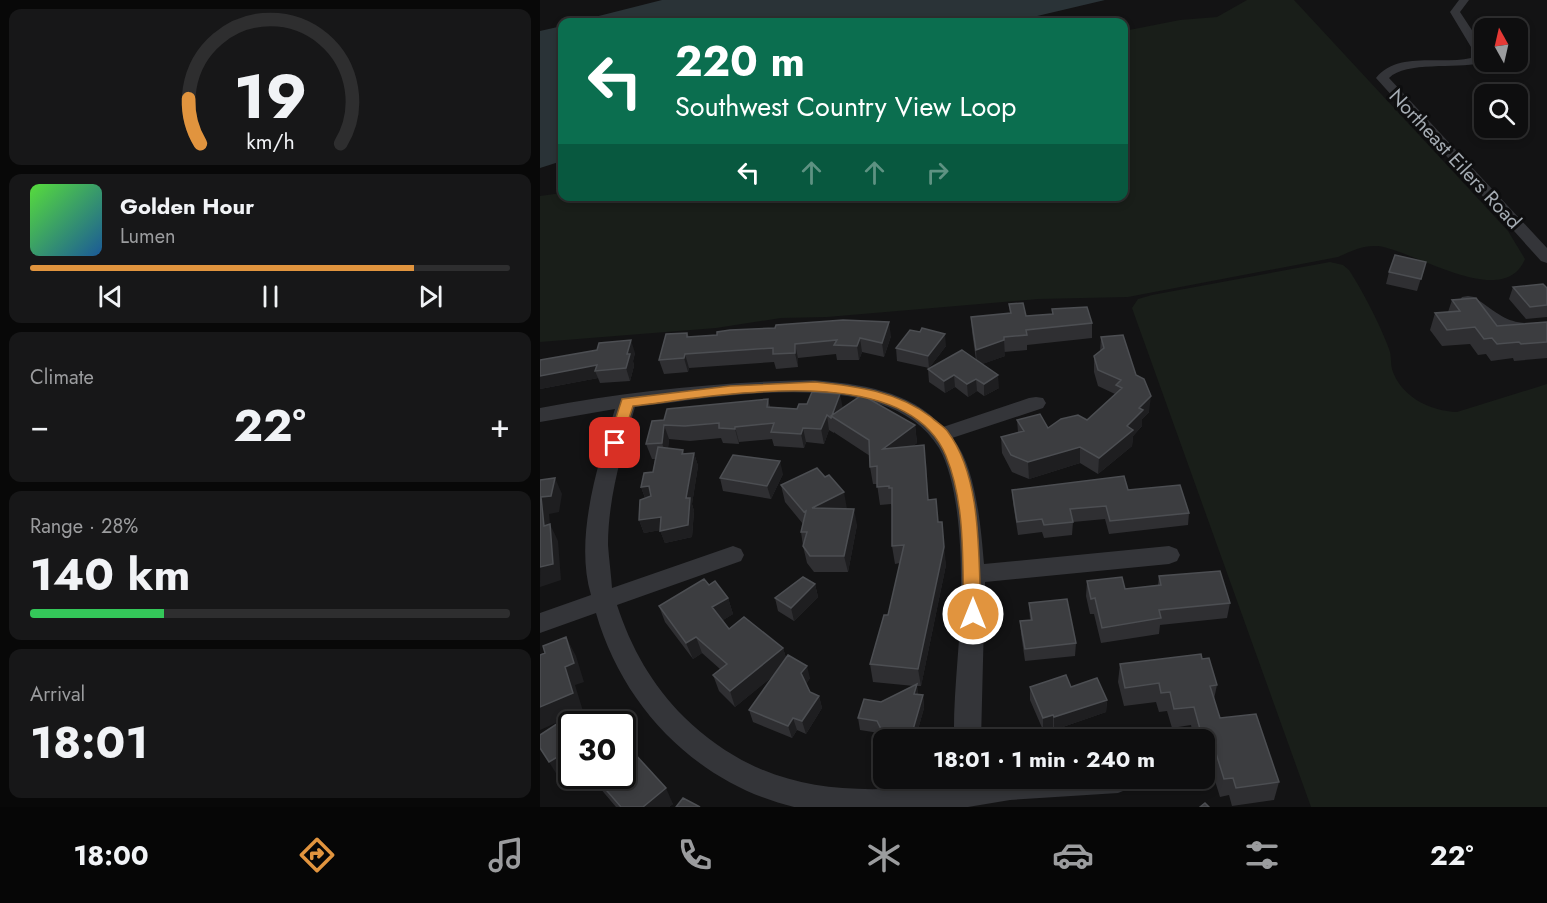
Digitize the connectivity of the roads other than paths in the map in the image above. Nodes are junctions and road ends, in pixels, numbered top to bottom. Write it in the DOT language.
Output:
graph roads {
  1 [pos="1464,0"];
  2 [pos="1547,258"];
  3 [pos="1468,301"];
  4 [pos="1547,328"];
  5 [pos="627,402"];
  6 [pos="1036,402"];
  7 [pos="540,415"];
  8 [pos="942,434"];
  9 [pos="733,555"];
  10 [pos="1169,555"];
  11 [pos="972,574"];
  12 [pos="604,601"];
  13 [pos="540,623"];
  14 [pos="968,729"];
  15 [pos="998,789"];
  16 [pos="973,793"];
  1 -- 2 [label="street, Northeast Eilers Road"];
  3 -- 4 [label="street"];
  5 -- 7 [label="street"];
  5 -- 8 [label="street"];
  5 -- 12 [label="street"];
  6 -- 8 [label="street"];
  8 -- 11 [label="street"];
  9 -- 12 [label="street"];
  10 -- 11 [label="street"];
  11 -- 14 [label="street"];
  12 -- 13 [label="street"];
  12 -- 16 [label="street"];
  15 -- 16 [label="street"];
}
